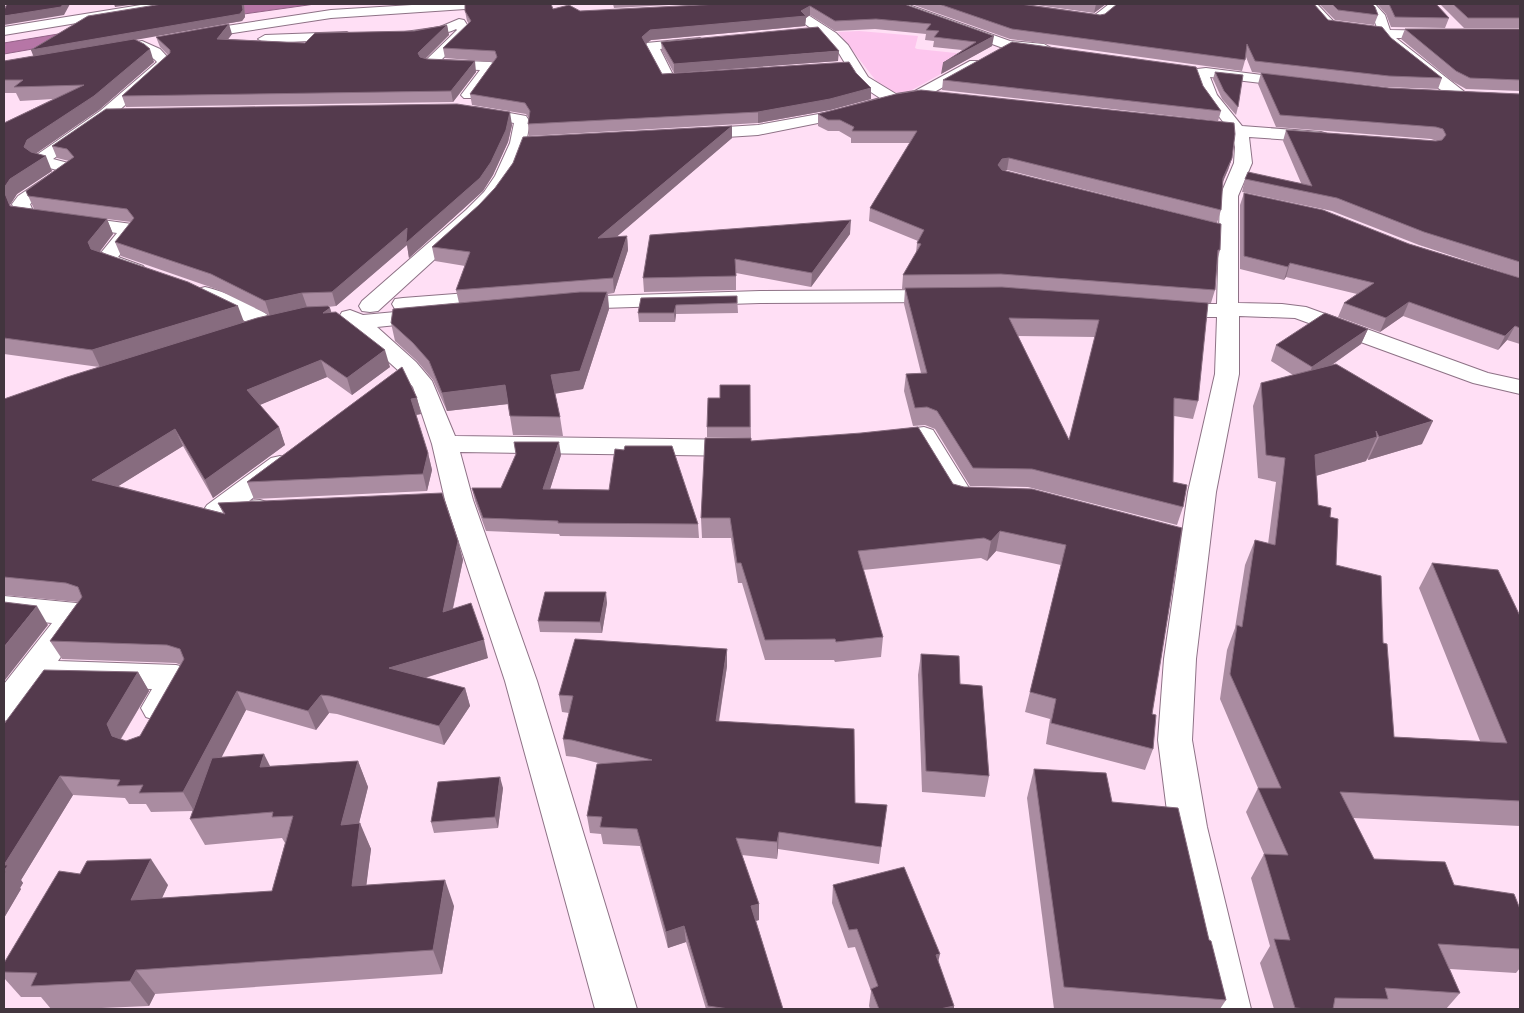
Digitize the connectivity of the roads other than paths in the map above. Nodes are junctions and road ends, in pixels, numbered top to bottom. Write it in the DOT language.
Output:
graph roads {
  1 [pos="168,4"];
  2 [pos="480,4"];
  3 [pos="780,4"];
  4 [pos="895,4"];
  5 [pos="994,4"];
  6 [pos="1116,4"];
  7 [pos="1311,4"];
  8 [pos="1368,4"];
  9 [pos="446,7"];
  10 [pos="968,14"];
  11 [pos="948,22"];
  12 [pos="459,23"];
  13 [pos="823,30"];
  14 [pos="4,31"];
  15 [pos="804,32"];
  16 [pos="1386,33"];
  17 [pos="1452,33"];
  18 [pos="360,36"];
  19 [pos="397,36"];
  20 [pos="718,40"];
  21 [pos="181,44"];
  22 [pos="1008,45"];
  23 [pos="1060,51"];
  24 [pos="854,66"];
  25 [pos="835,68"];
  26 [pos="707,77"];
  27 [pos="1308,84"];
  28 [pos="920,94"];
  29 [pos="1436,96"];
  30 [pos="1463,96"];
  31 [pos="947,97"];
  32 [pos="1482,97"];
  33 [pos="893,99"];
  34 [pos="106,114"];
  35 [pos="136,114"];
  36 [pos="1231,129"];
  37 [pos="682,135"];
  38 [pos="1340,139"];
  39 [pos="537,142"];
  40 [pos="518,143"];
  41 [pos="156,277"];
  42 [pos="191,288"];
  43 [pos="643,288"];
  44 [pos="959,296"];
  45 [pos="514,302"];
  46 [pos="1154,308"];
  47 [pos="1229,311"];
  48 [pos="350,314"];
  49 [pos="291,320"];
  50 [pos="267,325"];
  51 [pos="240,334"];
  52 [pos="1520,387"];
  53 [pos="858,440"];
  54 [pos="445,444"];
  55 [pos="764,448"];
  56 [pos="297,451"];
  57 [pos="1009,498"];
  58 [pos="285,508"];
  59 [pos="1168,535"];
  60 [pos="1196,542"];
  61 [pos="4,607"];
  62 [pos="31,673"];
  63 [pos="4,708"];
  64 [pos="142,736"];
  65 [pos="616,1009"];
  66 [pos="1230,1009"];
  1 -- 14 [label="street"];
  2 -- 9 [label="street"];
  3 -- 13 [label="street"];
  4 -- 11 [label="street"];
  5 -- 6 [label="street"];
  7 -- 16 [label="street"];
  8 -- 16 [label="street"];
  9 -- 12 [label="street"];
  9 -- 21 [label="street"];
  10 -- 11 [label="street"];
  11 -- 22 [label="street"];
  12 -- 19 [label="street"];
  12 -- 40 [label="street"];
  13 -- 15 [label="street"];
  13 -- 24 [label="street"];
  16 -- 17 [label="street"];
  16 -- 30 [label="street"];
  18 -- 21 [label="street"];
  20 -- 26 [label="street"];
  21 -- 34 [label="street"];
  22 -- 23 [label="street"];
  22 -- 28 [label="street"];
  24 -- 25 [label="street"];
  24 -- 33 [label="street"];
  27 -- 36 [label="street"];
  28 -- 31 [label="street"];
  28 -- 33 [label="street"];
  29 -- 30 [label="street"];
  30 -- 32 [label="street"];
  33 -- 37 [label="street"];
  34 -- 35 [label="street"];
  34 -- 41 [label="street"];
  36 -- 38 [label="street"];
  36 -- 47 [label="street"];
  39 -- 40 [label="street"];
  40 -- 48 [label="street"];
  42 -- 50 [label="street"];
  43 -- 44 [label="street"];
  45 -- 48 [label="street"];
  46 -- 47 [label="street"];
  47 -- 52 [label="street"];
  47 -- 60 [label="street"];
  48 -- 54 [label="street"];
  49 -- 50 [label="street"];
  50 -- 51 [label="street"];
  53 -- 57 [label="street"];
  54 -- 55 [label="street"];
  54 -- 65 [label="street"];
  56 -- 58 [label="street"];
  59 -- 60 [label="street"];
  60 -- 66 [label="street"];
  61 -- 62 [label="street"];
  62 -- 63 [label="street"];
  62 -- 64 [label="street"];
}
